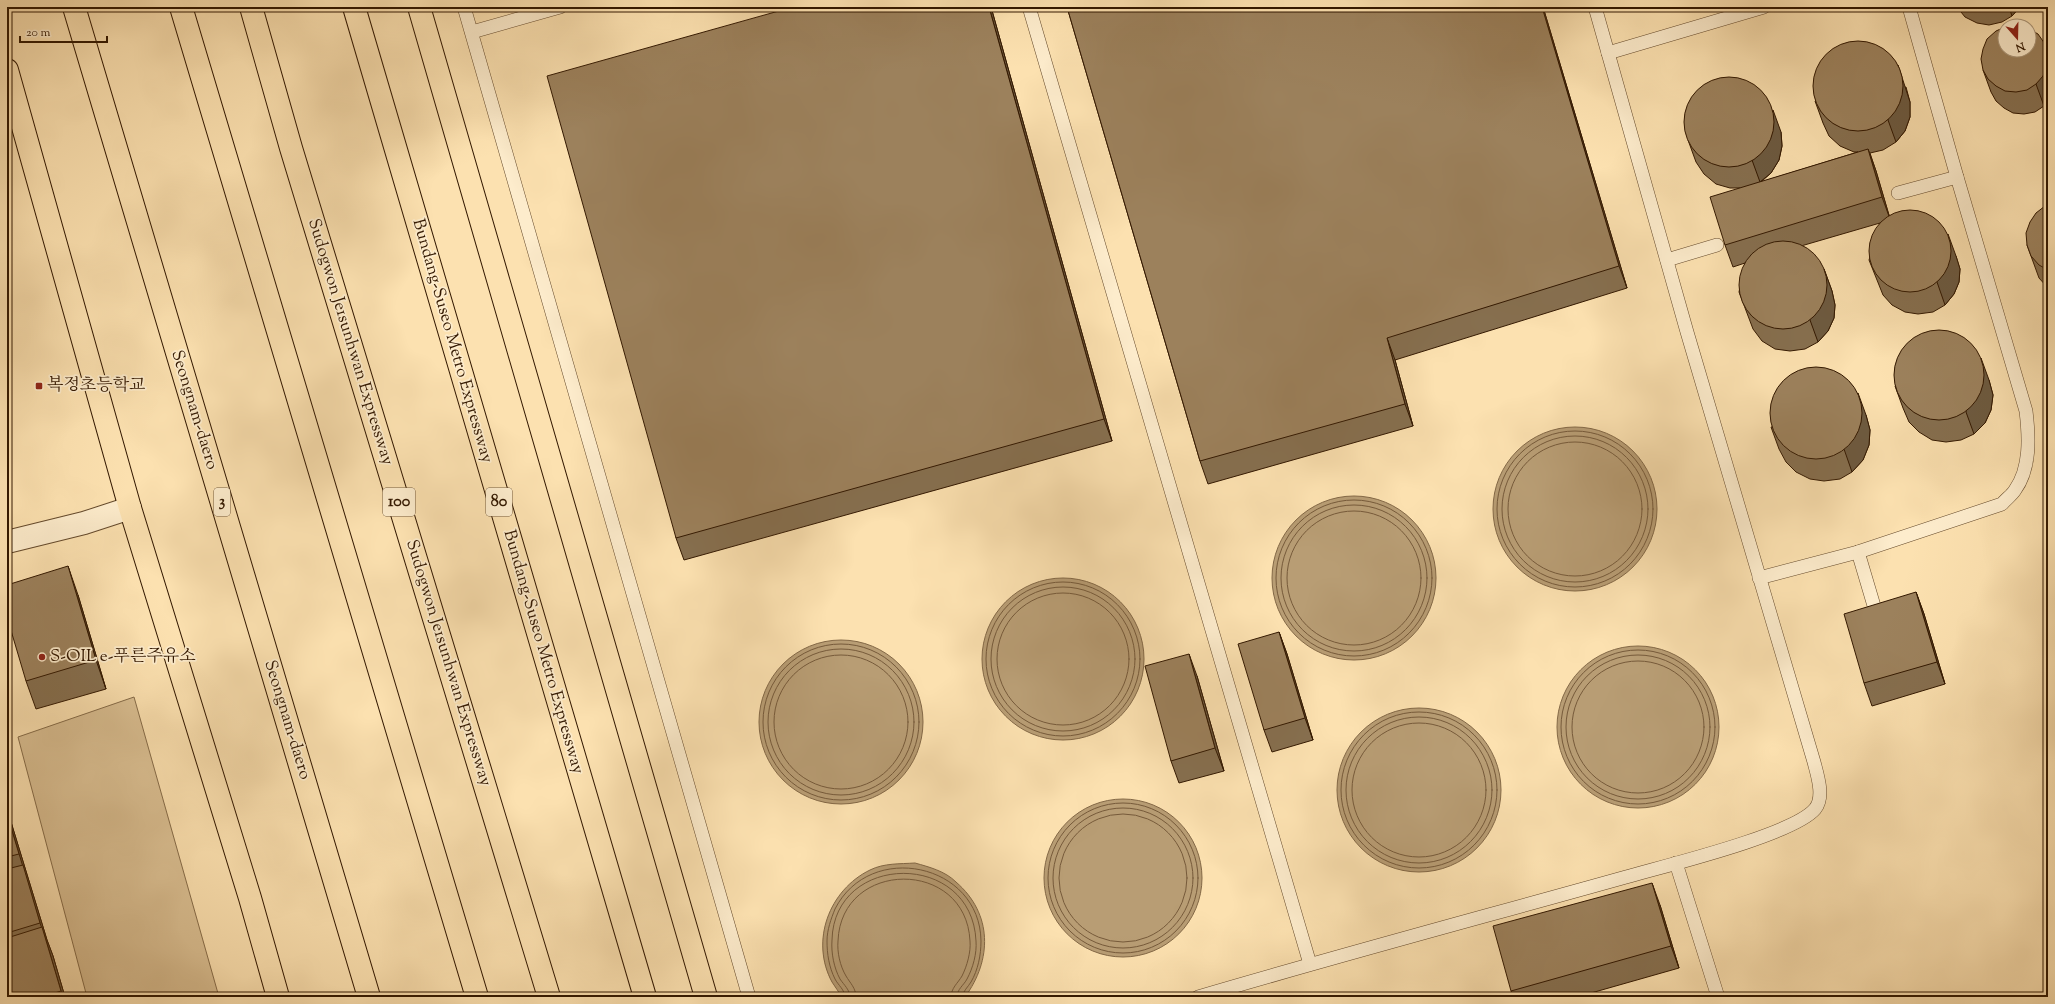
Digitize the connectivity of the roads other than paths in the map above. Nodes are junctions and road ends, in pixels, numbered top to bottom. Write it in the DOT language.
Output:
graph roads {
  1 [pos="74,7"];
  2 [pos="181,7"];
  3 [pos="251,7"];
  4 [pos="354,7"];
  5 [pos="419,7"];
  6 [pos="464,7"];
  7 [pos="560,7"];
  8 [pos="1029,7"];
  9 [pos="1595,7"];
  10 [pos="1764,7"];
  11 [pos="1910,7"];
  12 [pos="472,32"];
  13 [pos="1608,53"];
  14 [pos="7,70"];
  15 [pos="1957,177"];
  16 [pos="1898,193"];
  17 [pos="1717,245"];
  18 [pos="1667,260"];
  19 [pos="130,508"];
  20 [pos="7,542"];
  21 [pos="1858,552"];
  22 [pos="1759,578"];
  23 [pos="1877,616"];
  24 [pos="1676,862"];
  25 [pos="1310,964"];
  26 [pos="278,997"];
  27 [pos="369,997"];
  28 [pos="477,997"];
  29 [pos="549,997"];
  30 [pos="645,997"];
  31 [pos="706,997"];
  32 [pos="749,997"];
  33 [pos="1198,997"];
  34 [pos="1718,997"];
  1 -- 27 [label="main road, Seongnam-daero / 3"];
  2 -- 28 [label="main road"];
  3 -- 29 [label="main road, Sudogwon Je1sunhwan Expressway / 100"];
  4 -- 30 [label="main road, Bundang-Suseo Metro Expressway / 80"];
  5 -- 31 [label="main road"];
  6 -- 12 [label="lane"];
  7 -- 12 [label="lane"];
  8 -- 25 [label="lane"];
  9 -- 13 [label="lane"];
  10 -- 13 [label="lane"];
  11 -- 15 [label="lane"];
  12 -- 32 [label="lane"];
  13 -- 18 [label="lane"];
  14 -- 19 [label="main road"];
  15 -- 16 [label="lane"];
  15 -- 21 [label="lane"];
  17 -- 18 [label="lane"];
  18 -- 22 [label="lane"];
  19 -- 20 [label="street"];
  19 -- 26 [label="main road"];
  21 -- 22 [label="lane"];
  21 -- 23 [label="lane"];
  22 -- 24 [label="lane"];
  24 -- 25 [label="lane"];
  24 -- 34 [label="lane"];
  25 -- 33 [label="lane"];
}
